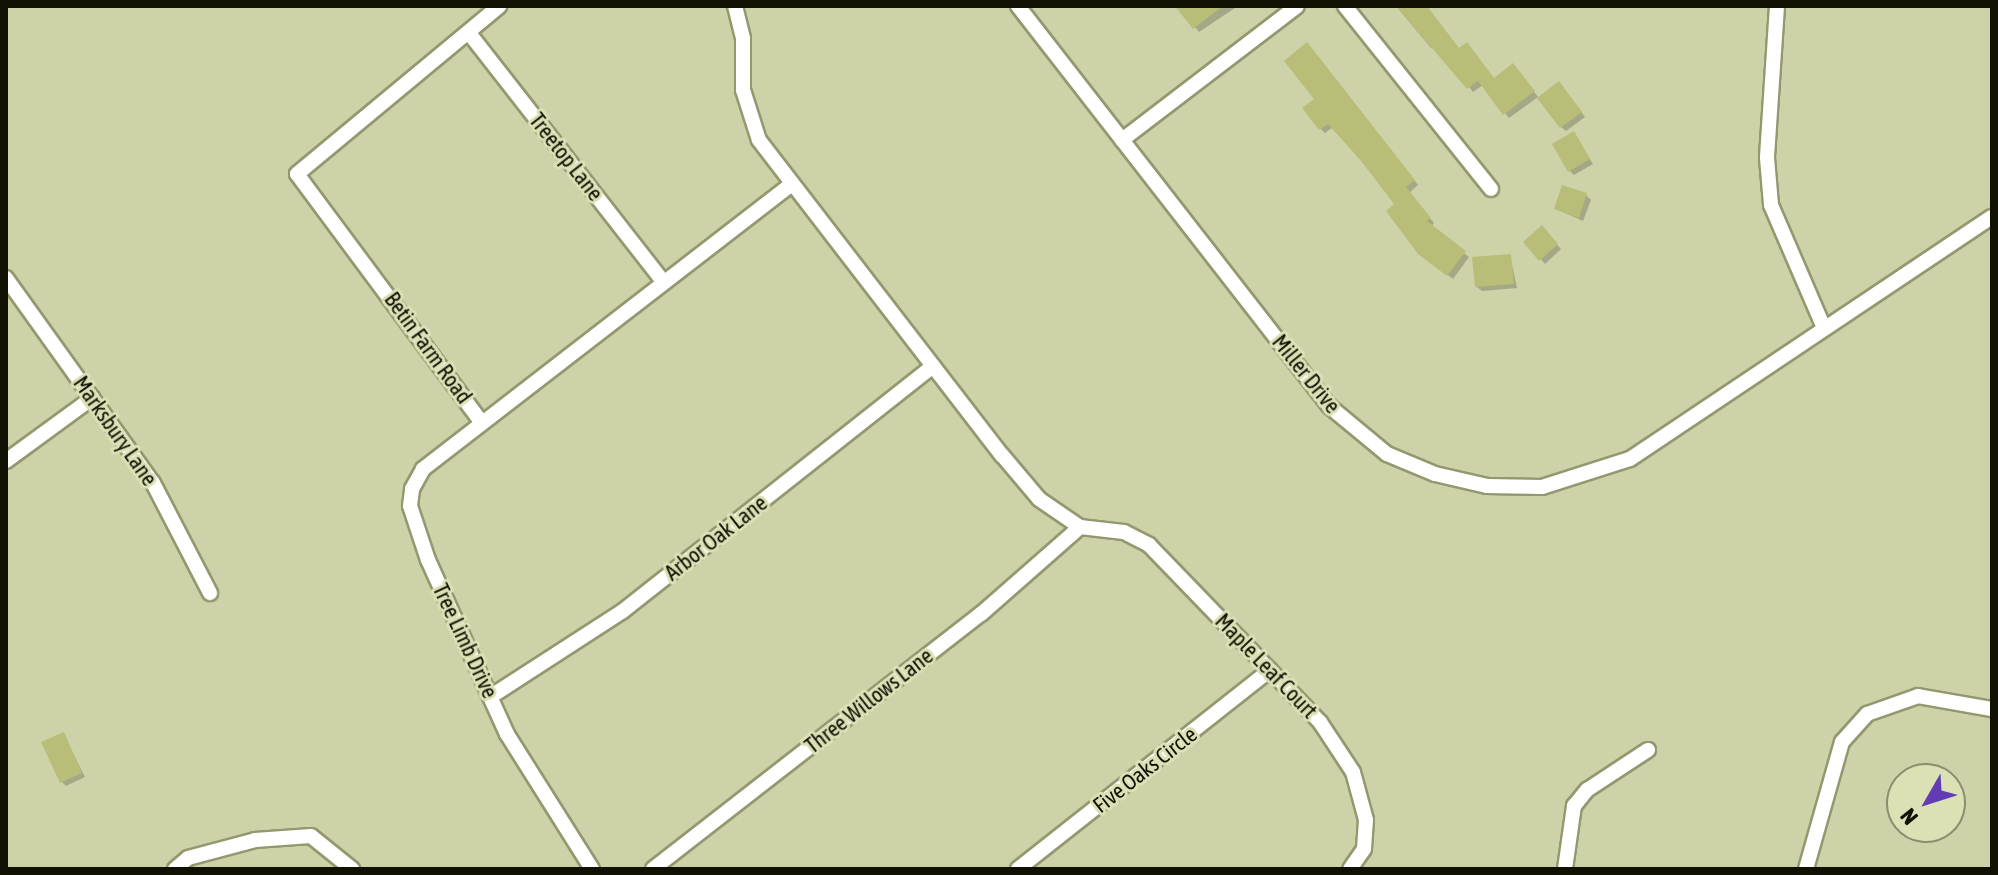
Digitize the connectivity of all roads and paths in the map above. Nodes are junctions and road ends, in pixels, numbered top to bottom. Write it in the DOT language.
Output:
graph roads {
  1 [pos="499,6"];
  2 [pos="735,6"];
  3 [pos="1018,6"];
  4 [pos="1297,6"];
  5 [pos="1345,6"];
  6 [pos="1777,6"];
  7 [pos="469,33"];
  8 [pos="1122,140"];
  9 [pos="791,185"];
  10 [pos="1491,189"];
  11 [pos="1992,217"];
  12 [pos="6,278"];
  13 [pos="663,281"];
  14 [pos="1824,328"];
  15 [pos="933,366"];
  16 [pos="92,398"];
  17 [pos="482,423"];
  18 [pos="6,461"];
  19 [pos="1080,527"];
  20 [pos="210,593"];
  21 [pos="1270,670"];
  22 [pos="490,697"];
  23 [pos="1992,709"];
  24 [pos="1648,750"];
  25 [pos="175,869"];
  26 [pos="352,869"];
  27 [pos="592,869"];
  28 [pos="653,869"];
  29 [pos="1018,869"];
  30 [pos="1350,869"];
  31 [pos="1565,869"];
  32 [pos="1806,869"];
  1 -- 7 [label="street, Betin Farm Road"];
  2 -- 9 [label="street"];
  3 -- 8 [label="street, Miller Drive"];
  4 -- 8 [label="street"];
  5 -- 10 [label="street"];
  6 -- 14 [label="street"];
  7 -- 13 [label="street, Treetop Lane"];
  7 -- 17 [label="street, Betin Farm Road"];
  8 -- 14 [label="street, Miller Drive"];
  9 -- 13 [label="street, Betin Farm Road"];
  9 -- 15 [label="street"];
  11 -- 14 [label="street, Miller Drive"];
  12 -- 16 [label="street, Marksbury Lane"];
  13 -- 17 [label="street, Betin Farm Road"];
  15 -- 19 [label="street"];
  15 -- 22 [label="street, Arbor Oak Lane"];
  16 -- 18 [label="street"];
  16 -- 20 [label="street, Marksbury Lane"];
  17 -- 22 [label="street, Tree Limb Drive"];
  19 -- 21 [label="street, Maple Leaf Court"];
  19 -- 28 [label="street, Three Willows Lane"];
  21 -- 29 [label="street, Five Oaks Circle"];
  21 -- 30 [label="street, Maple Leaf Court"];
  22 -- 27 [label="street, Tree Limb Drive"];
  23 -- 32 [label="street"];
  24 -- 31 [label="street"];
  25 -- 26 [label="street"];
}
